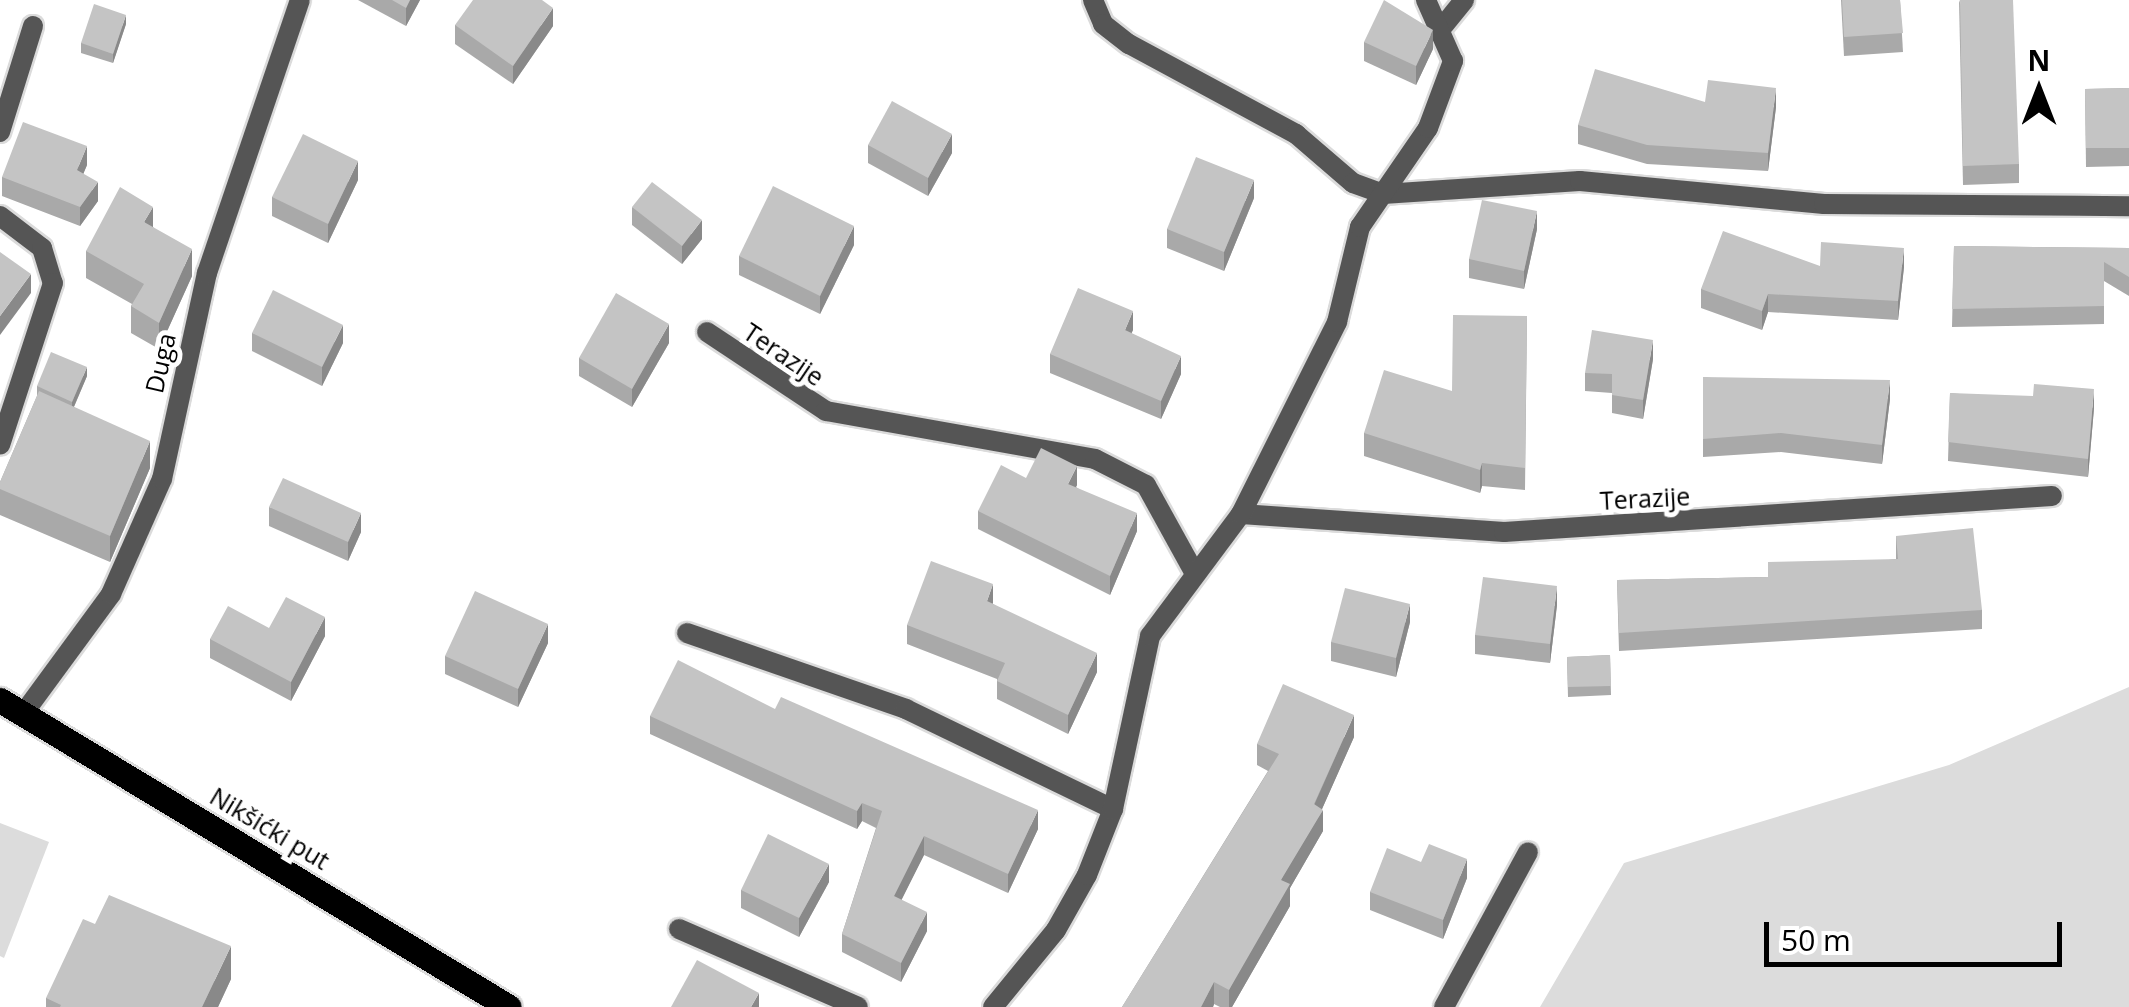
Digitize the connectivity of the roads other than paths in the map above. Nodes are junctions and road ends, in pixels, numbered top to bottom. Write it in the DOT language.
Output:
graph roads {
  1 [pos="300,0"];
  2 [pos="1093,0"];
  3 [pos="1426,0"];
  4 [pos="1464,0"];
  5 [pos="1444,25"];
  6 [pos="33,26"];
  7 [pos="0,132"];
  8 [pos="1383,194"];
  9 [pos="2129,206"];
  10 [pos="0,216"];
  11 [pos="707,332"];
  12 [pos="0,445"];
  13 [pos="2052,496"];
  14 [pos="1240,514"];
  15 [pos="1194,570"];
  16 [pos="688,633"];
  17 [pos="0,700"];
  18 [pos="23,714"];
  19 [pos="1113,809"];
  20 [pos="1528,852"];
  21 [pos="679,929"];
  22 [pos="509,1007"];
  23 [pos="858,1007"];
  24 [pos="993,1007"];
  25 [pos="1444,1007"];
  1 -- 18 [label="street, Duga"];
  2 -- 8 [label="street"];
  3 -- 5 [label="street"];
  4 -- 5 [label="street"];
  5 -- 8 [label="street"];
  6 -- 7 [label="street"];
  8 -- 9 [label="street"];
  8 -- 14 [label="street"];
  10 -- 12 [label="street"];
  11 -- 15 [label="street, Terazije"];
  13 -- 14 [label="street, Terazije"];
  14 -- 15 [label="street"];
  15 -- 19 [label="street"];
  16 -- 19 [label="street"];
  17 -- 18 [label="main road, Nikšićki put"];
  18 -- 22 [label="main road, Nikšićki put"];
  19 -- 24 [label="street"];
  20 -- 25 [label="street"];
  21 -- 23 [label="street"];
}
